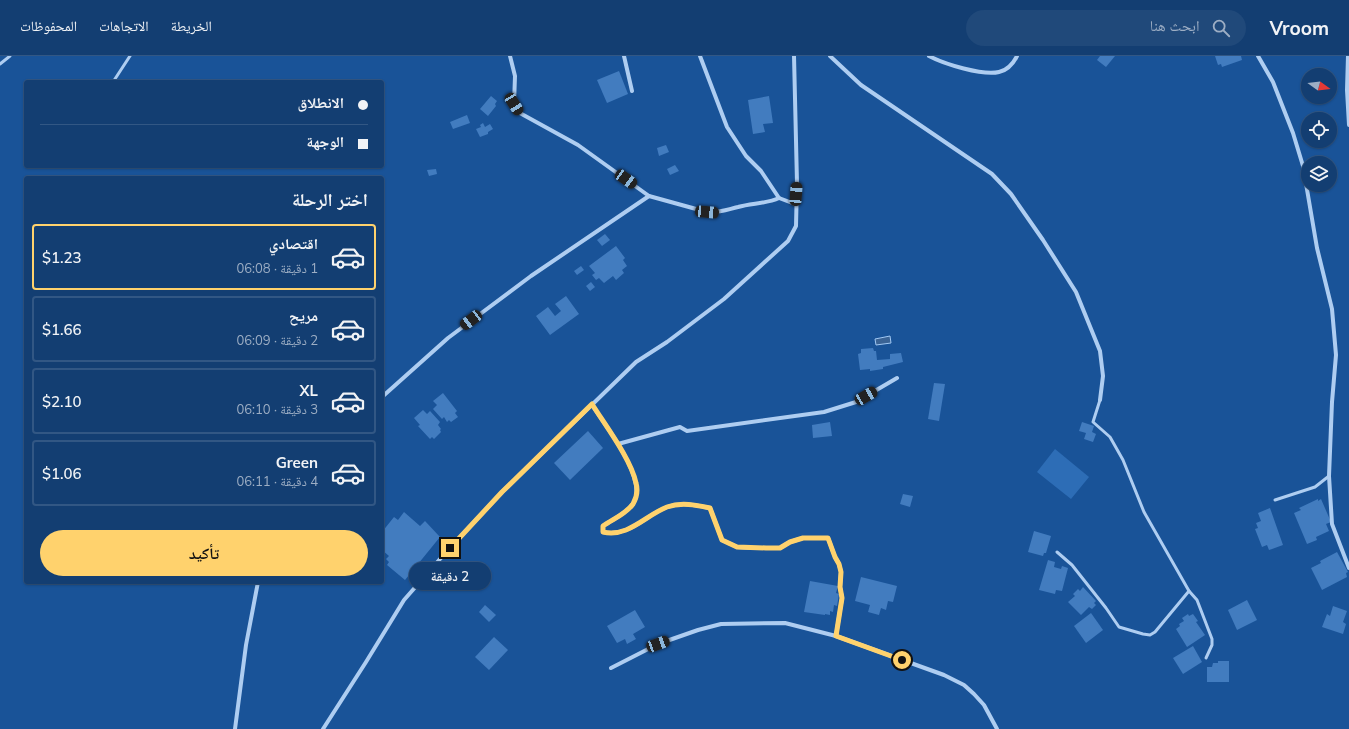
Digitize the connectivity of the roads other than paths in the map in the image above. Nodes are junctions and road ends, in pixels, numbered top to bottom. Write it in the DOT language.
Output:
graph roads {
  1 [pos="10,56"];
  2 [pos="130,56"];
  3 [pos="510,56"];
  4 [pos="624,56"];
  5 [pos="700,56"];
  6 [pos="794,56"];
  7 [pos="830,56"];
  8 [pos="929,56"];
  9 [pos="1017,56"];
  10 [pos="1258,56"];
  11 [pos="1348,56"];
  12 [pos="0,64"];
  13 [pos="113,80"];
  14 [pos="632,91"];
  15 [pos="1349,125"];
  16 [pos="649,196"];
  17 [pos="779,198"];
  18 [pos="795,204"];
  19 [pos="897,378"];
  20 [pos="384,395"];
  21 [pos="1100,400"];
  22 [pos="592,404"];
  23 [pos="618,444"];
  24 [pos="1329,476"];
  25 [pos="1275,500"];
  26 [pos="1057,552"];
  27 [pos="1349,568"];
  28 [pos="258,584"];
  29 [pos="1189,591"];
  30 [pos="836,636"];
  31 [pos="1206,658"];
  32 [pos="611,668"];
  33 [pos="235,729"];
  34 [pos="323,729"];
  35 [pos="997,729"];
  1 -- 12 [label="lane"];
  2 -- 13 [label="lane"];
  3 -- 16 [label="street"];
  4 -- 14 [label="street"];
  5 -- 17 [label="street"];
  6 -- 18 [label="street"];
  7 -- 21 [label="street"];
  8 -- 9 [label="street"];
  10 -- 24 [label="street"];
  11 -- 15 [label="street"];
  16 -- 17 [label="street"];
  16 -- 20 [label="street"];
  17 -- 18 [label="street"];
  18 -- 22 [label="street"];
  19 -- 23 [label="street"];
  21 -- 29 [label="lane"];
  22 -- 23 [label="street"];
  22 -- 34 [label="street"];
  23 -- 30 [label="street"];
  24 -- 25 [label="lane"];
  24 -- 27 [label="street"];
  26 -- 29 [label="lane"];
  28 -- 33 [label="street"];
  29 -- 31 [label="lane"];
  30 -- 32 [label="street"];
  30 -- 35 [label="street"];
}
